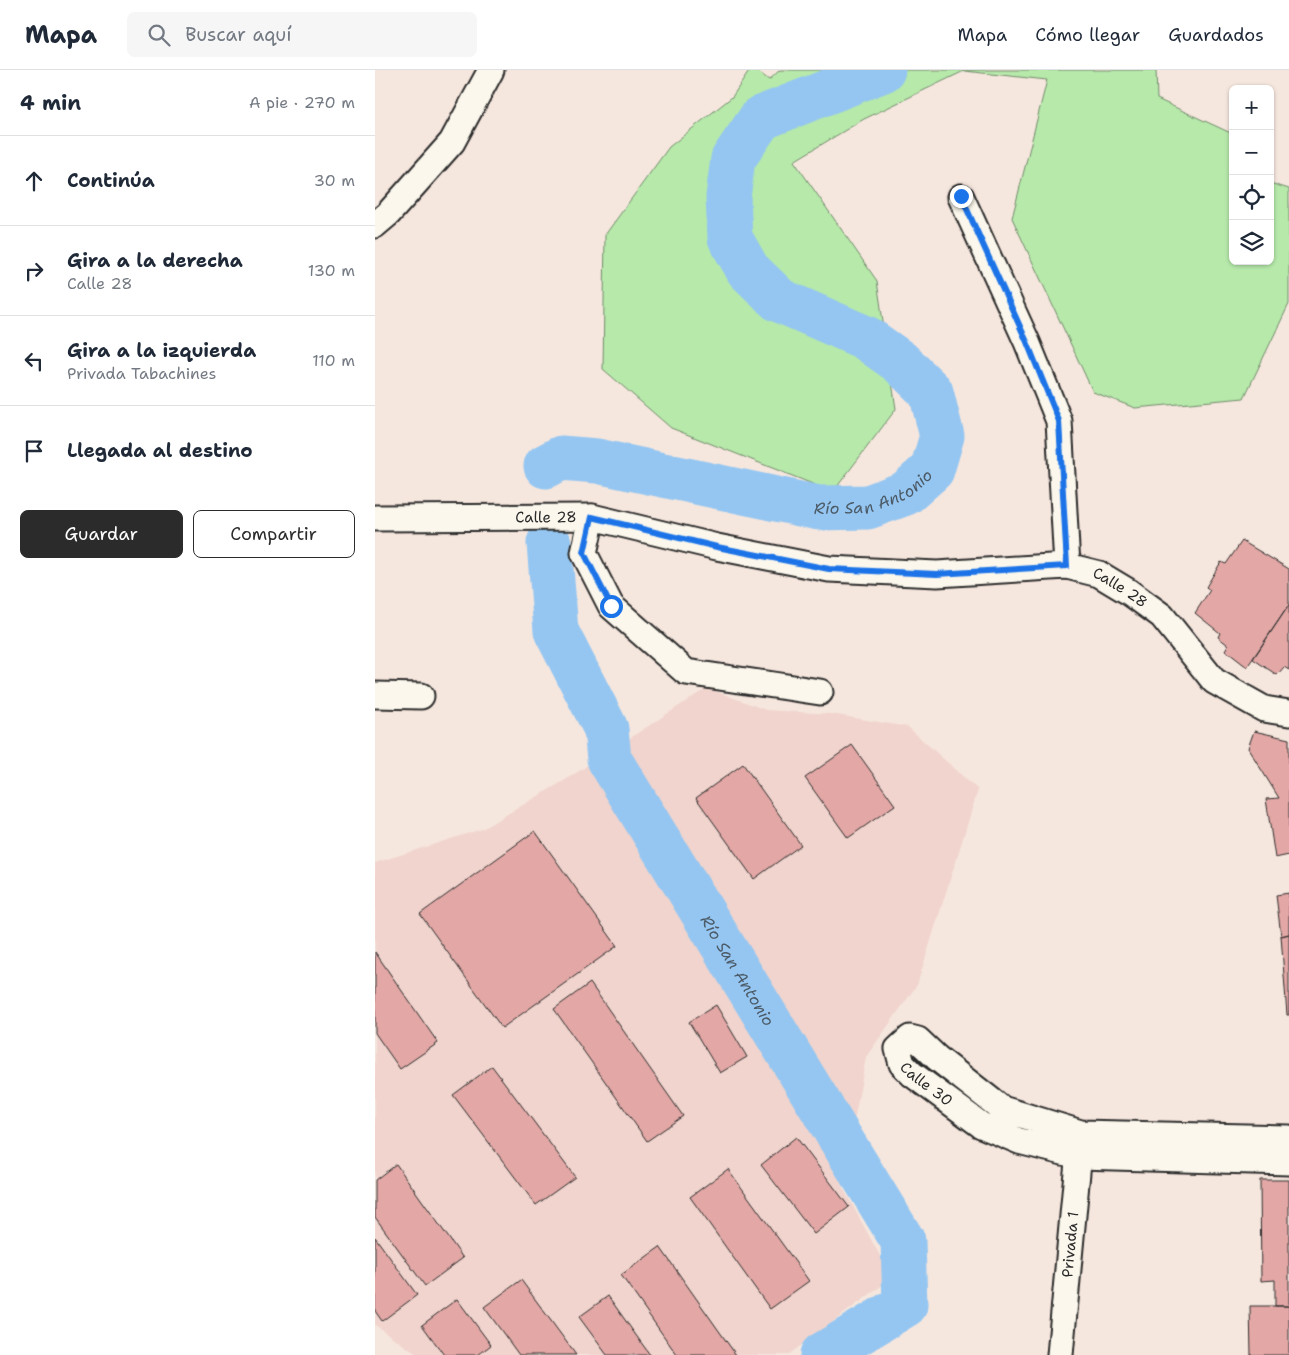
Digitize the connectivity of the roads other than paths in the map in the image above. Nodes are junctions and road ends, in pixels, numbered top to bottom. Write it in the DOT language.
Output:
graph roads {
  1 [pos="491,70"];
  2 [pos="961,196"];
  3 [pos="375,225"];
  4 [pos="592,517"];
  5 [pos="377,522"];
  6 [pos="1067,566"];
  7 [pos="820,692"];
  8 [pos="375,695"];
  9 [pos="421,696"];
  10 [pos="1289,713"];
  11 [pos="1289,1138"];
  12 [pos="1080,1144"];
  13 [pos="1289,1162"];
  14 [pos="1060,1355"];
  1 -- 3 [label="street"];
  2 -- 6 [label="street"];
  4 -- 5 [label="street, Calle 28"];
  4 -- 6 [label="street, Calle 28"];
  4 -- 7 [label="street"];
  6 -- 10 [label="street, Calle 28"];
  8 -- 9 [label="street"];
  11 -- 12 [label="street, Calle 30"];
  12 -- 12 [label="street, Calle 30"];
  12 -- 13 [label="street, Calle 30"];
  12 -- 14 [label="street, Privada 1"];
}
